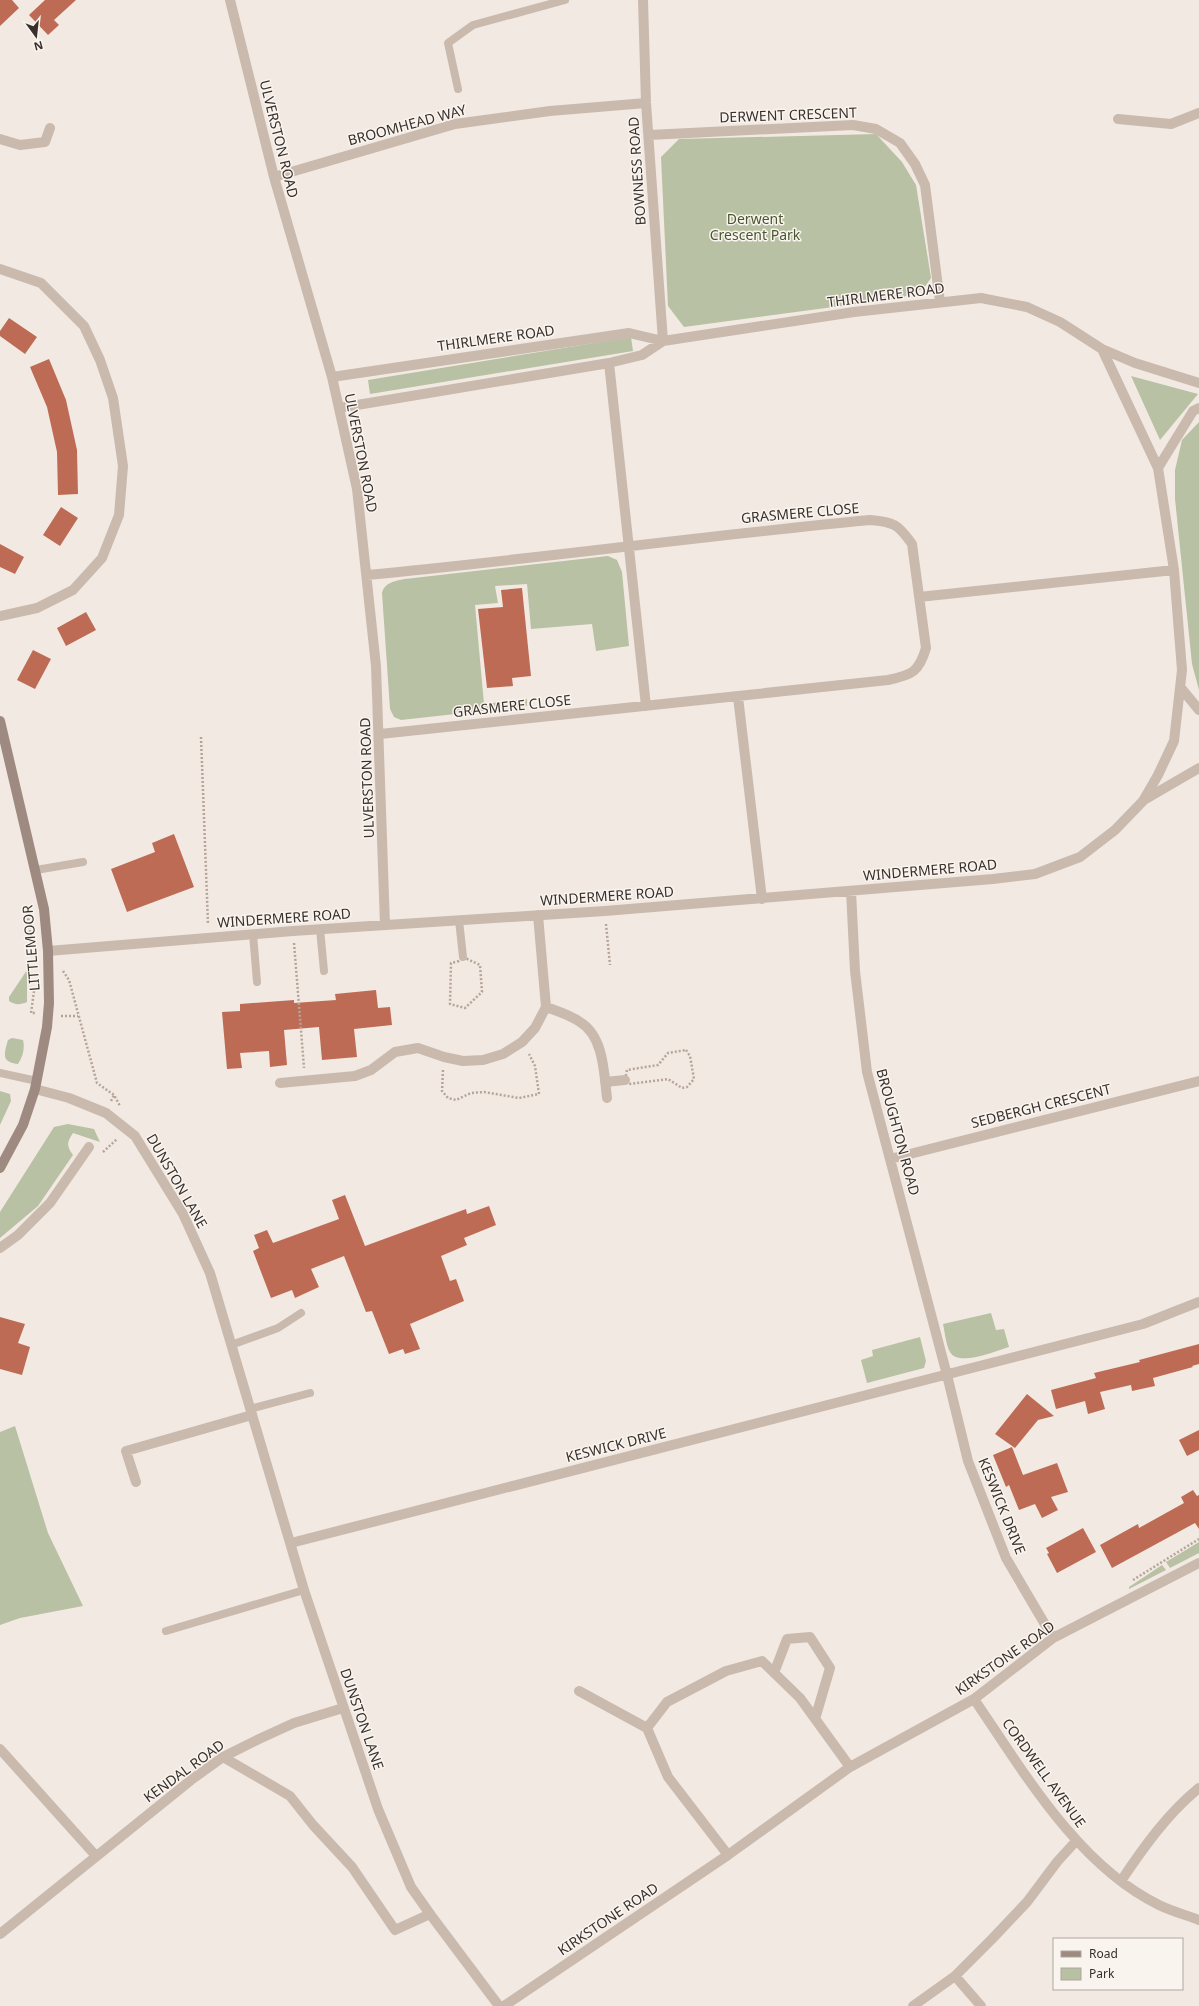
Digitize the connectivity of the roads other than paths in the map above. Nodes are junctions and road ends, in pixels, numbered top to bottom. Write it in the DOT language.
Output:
graph roads {
  1 [pos="230,0"];
  2 [pos="565,0"];
  3 [pos="643,0"];
  4 [pos="458,89"];
  5 [pos="646,103"];
  6 [pos="1199,113"];
  7 [pos="1118,119"];
  8 [pos="50,128"];
  9 [pos="649,134"];
  10 [pos="0,139"];
  11 [pos="274,177"];
  12 [pos="0,269"];
  13 [pos="940,302"];
  14 [pos="663,341"];
  15 [pos="1102,349"];
  16 [pos="609,363"];
  17 [pos="332,377"];
  18 [pos="1199,383"];
  19 [pos="339,408"];
  20 [pos="1199,408"];
  21 [pos="1158,468"];
  22 [pos="628,548"];
  23 [pos="1174,570"];
  24 [pos="367,575"];
  25 [pos="919,597"];
  26 [pos="0,616"];
  27 [pos="1181,688"];
  28 [pos="738,697"];
  29 [pos="646,706"];
  30 [pos="1199,710"];
  31 [pos="0,721"];
  32 [pos="380,734"];
  33 [pos="1199,768"];
  34 [pos="1143,801"];
  35 [pos="83,862"];
  36 [pos="36,870"];
  37 [pos="851,891"];
  38 [pos="762,898"];
  39 [pos="538,915"];
  40 [pos="459,920"];
  41 [pos="385,924"];
  42 [pos="320,929"];
  43 [pos="254,934"];
  44 [pos="48,951"];
  45 [pos="463,957"];
  46 [pos="324,971"];
  47 [pos="257,982"];
  48 [pos="546,1006"];
  49 [pos="0,1073"];
  50 [pos="624,1080"];
  51 [pos="1199,1081"];
  52 [pos="605,1082"];
  53 [pos="280,1083"];
  54 [pos="36,1085"];
  55 [pos="607,1098"];
  56 [pos="89,1147"];
  57 [pos="890,1159"];
  58 [pos="0,1168"];
  59 [pos="0,1248"];
  60 [pos="1199,1302"];
  61 [pos="302,1313"];
  62 [pos="231,1345"];
  63 [pos="947,1375"];
  64 [pos="310,1393"];
  65 [pos="251,1412"];
  66 [pos="136,1482"];
  67 [pos="291,1543"];
  68 [pos="1199,1563"];
  69 [pos="304,1590"];
  70 [pos="166,1631"];
  71 [pos="1053,1638"];
  72 [pos="774,1673"];
  73 [pos="579,1692"];
  74 [pos="974,1699"];
  75 [pos="343,1708"];
  76 [pos="815,1719"];
  77 [pos="647,1728"];
  78 [pos="0,1749"];
  79 [pos="223,1757"];
  80 [pos="850,1767"];
  81 [pos="1199,1788"];
  82 [pos="1076,1841"];
  83 [pos="728,1855"];
  84 [pos="96,1856"];
  85 [pos="1120,1881"];
  86 [pos="430,1914"];
  87 [pos="1199,1920"];
  88 [pos="0,1934"];
  89 [pos="955,1976"];
  90 [pos="499,2006"];
  91 [pos="504,2006"];
  92 [pos="913,2006"];
  93 [pos="981,2006"];
  1 -- 11 [label="street, ULVERSTON ROAD"];
  2 -- 4 [label="lane"];
  3 -- 5 [label="street, BOWNESS ROAD"];
  5 -- 9 [label="street, BOWNESS ROAD"];
  5 -- 11 [label="street, BROOMHEAD WAY"];
  6 -- 7 [label="street"];
  8 -- 10 [label="street"];
  9 -- 13 [label="street, DERWENT CRESCENT"];
  9 -- 14 [label="street, BOWNESS ROAD"];
  11 -- 17 [label="street, ULVERSTON ROAD"];
  12 -- 26 [label="street"];
  13 -- 14 [label="street, THIRLMERE ROAD"];
  13 -- 15 [label="street, THIRLMERE ROAD"];
  14 -- 16 [label="street, THIRLMERE ROAD"];
  14 -- 17 [label="street, THIRLMERE ROAD"];
  15 -- 18 [label="street, THIRLMERE ROAD"];
  15 -- 21 [label="street"];
  16 -- 19 [label="street, THIRLMERE ROAD"];
  16 -- 22 [label="street"];
  17 -- 19 [label="street, ULVERSTON ROAD"];
  19 -- 24 [label="street, ULVERSTON ROAD"];
  20 -- 21 [label="street"];
  21 -- 23 [label="street"];
  22 -- 24 [label="street, GRASMERE CLOSE"];
  22 -- 25 [label="street, GRASMERE CLOSE"];
  22 -- 29 [label="street"];
  23 -- 25 [label="street"];
  23 -- 27 [label="street, WINDERMERE ROAD"];
  24 -- 32 [label="street, ULVERSTON ROAD"];
  25 -- 28 [label="street, GRASMERE CLOSE"];
  27 -- 30 [label="street"];
  27 -- 34 [label="street, WINDERMERE ROAD"];
  28 -- 29 [label="street, GRASMERE CLOSE"];
  28 -- 38 [label="street"];
  29 -- 32 [label="street, GRASMERE CLOSE"];
  31 -- 36 [label="main road, LITTLEMOOR"];
  32 -- 41 [label="street, ULVERSTON ROAD"];
  33 -- 34 [label="street, WINDERMERE ROAD"];
  34 -- 37 [label="street, WINDERMERE ROAD"];
  35 -- 36 [label="lane"];
  36 -- 44 [label="main road, LITTLEMOOR"];
  37 -- 38 [label="street, WINDERMERE ROAD"];
  37 -- 57 [label="street, BROUGHTON ROAD"];
  38 -- 39 [label="street, WINDERMERE ROAD"];
  39 -- 40 [label="street, WINDERMERE ROAD"];
  39 -- 48 [label="street"];
  40 -- 41 [label="street, WINDERMERE ROAD"];
  40 -- 45 [label="lane"];
  41 -- 42 [label="street, WINDERMERE ROAD"];
  42 -- 43 [label="street, WINDERMERE ROAD"];
  42 -- 46 [label="lane"];
  43 -- 44 [label="street, WINDERMERE ROAD"];
  43 -- 47 [label="lane"];
  44 -- 54 [label="main road, LITTLEMOOR"];
  48 -- 52 [label="street"];
  48 -- 53 [label="street"];
  49 -- 54 [label="lane"];
  50 -- 52 [label="street"];
  51 -- 57 [label="street, SEDBERGH CRESCENT"];
  52 -- 55 [label="street"];
  54 -- 58 [label="main road, LITTLEMOOR"];
  54 -- 62 [label="street, DUNSTON LANE"];
  56 -- 59 [label="street"];
  57 -- 63 [label="street, BROUGHTON ROAD"];
  60 -- 63 [label="street, KESWICK DRIVE"];
  61 -- 62 [label="lane"];
  62 -- 65 [label="street, DUNSTON LANE"];
  63 -- 67 [label="street, KESWICK DRIVE"];
  63 -- 71 [label="street, KESWICK DRIVE"];
  64 -- 65 [label="lane"];
  65 -- 66 [label="street"];
  65 -- 67 [label="street, DUNSTON LANE"];
  67 -- 69 [label="street, DUNSTON LANE"];
  68 -- 71 [label="street, KIRKSTONE ROAD"];
  69 -- 70 [label="lane"];
  69 -- 75 [label="street, DUNSTON LANE"];
  71 -- 74 [label="street, KIRKSTONE ROAD"];
  72 -- 76 [label="street"];
  72 -- 76 [label="street"];
  72 -- 77 [label="street"];
  73 -- 77 [label="street"];
  74 -- 80 [label="street, KIRKSTONE ROAD"];
  74 -- 82 [label="street, CORDWELL AVENUE"];
  75 -- 79 [label="street, KENDAL ROAD"];
  75 -- 86 [label="street, DUNSTON LANE"];
  76 -- 80 [label="street"];
  77 -- 83 [label="street"];
  78 -- 84 [label="street"];
  79 -- 84 [label="street, KENDAL ROAD"];
  79 -- 86 [label="street"];
  80 -- 83 [label="street, KIRKSTONE ROAD"];
  81 -- 85 [label="street"];
  82 -- 85 [label="street, CORDWELL AVENUE"];
  82 -- 89 [label="street"];
  83 -- 91 [label="street, KIRKSTONE ROAD"];
  84 -- 88 [label="street, KENDAL ROAD"];
  85 -- 87 [label="street, CORDWELL AVENUE"];
  86 -- 90 [label="street, DUNSTON LANE"];
  89 -- 92 [label="street"];
  89 -- 93 [label="street"];
}
